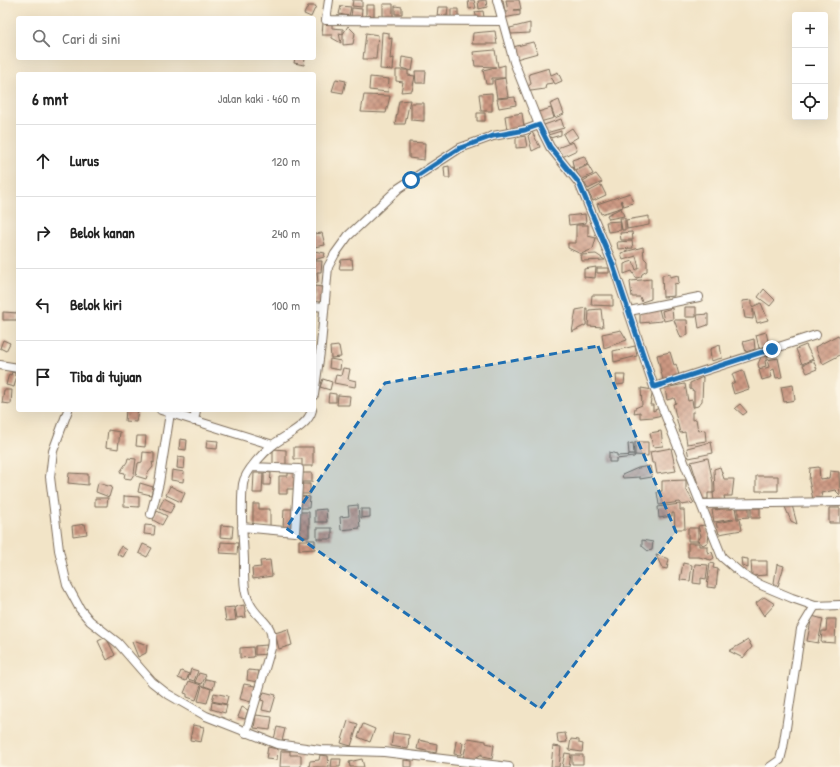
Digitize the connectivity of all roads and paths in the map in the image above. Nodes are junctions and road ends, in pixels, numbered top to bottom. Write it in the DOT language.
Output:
graph roads {
  1 [pos="329,0"];
  2 [pos="496,0"];
  3 [pos="502,21"];
  4 [pos="539,125"];
  5 [pos="699,297"];
  6 [pos="316,306"];
  7 [pos="324,307"];
  8 [pos="628,311"];
  9 [pos="816,335"];
  10 [pos="0,365"];
  11 [pos="16,368"];
  12 [pos="316,383"];
  13 [pos="654,387"];
  14 [pos="67,412"];
  15 [pos="167,412"];
  16 [pos="196,412"];
  17 [pos="311,412"];
  18 [pos="170,413"];
  19 [pos="194,421"];
  20 [pos="273,445"];
  21 [pos="252,467"];
  22 [pos="840,502"];
  23 [pos="701,504"];
  24 [pos="151,514"];
  25 [pos="242,527"];
  26 [pos="840,605"];
  27 [pos="815,606"];
  28 [pos="246,733"];
  29 [pos="509,767"];
  30 [pos="770,767"];
  1 -- 3 [label="street"];
  2 -- 3 [label="street"];
  3 -- 4 [label="street"];
  4 -- 7 [label="street"];
  4 -- 8 [label="street"];
  5 -- 8 [label="street"];
  6 -- 7 [label="street"];
  7 -- 12 [label="street"];
  8 -- 13 [label="street"];
  9 -- 13 [label="street"];
  10 -- 11 [label="street"];
  13 -- 23 [label="street"];
  14 -- 28 [label="street"];
  15 -- 18 [label="street"];
  16 -- 19 [label="street"];
  17 -- 20 [label="street"];
  18 -- 19 [label="street"];
  18 -- 24 [label="street"];
  19 -- 20 [label="street"];
  20 -- 21 [label="street"];
  21 -- 25 [label="street"];
  21 -- 25 [label="street"];
  22 -- 23 [label="street"];
  23 -- 27 [label="street"];
  25 -- 28 [label="street"];
  26 -- 27 [label="street"];
  27 -- 30 [label="street"];
  28 -- 29 [label="street"];
}
